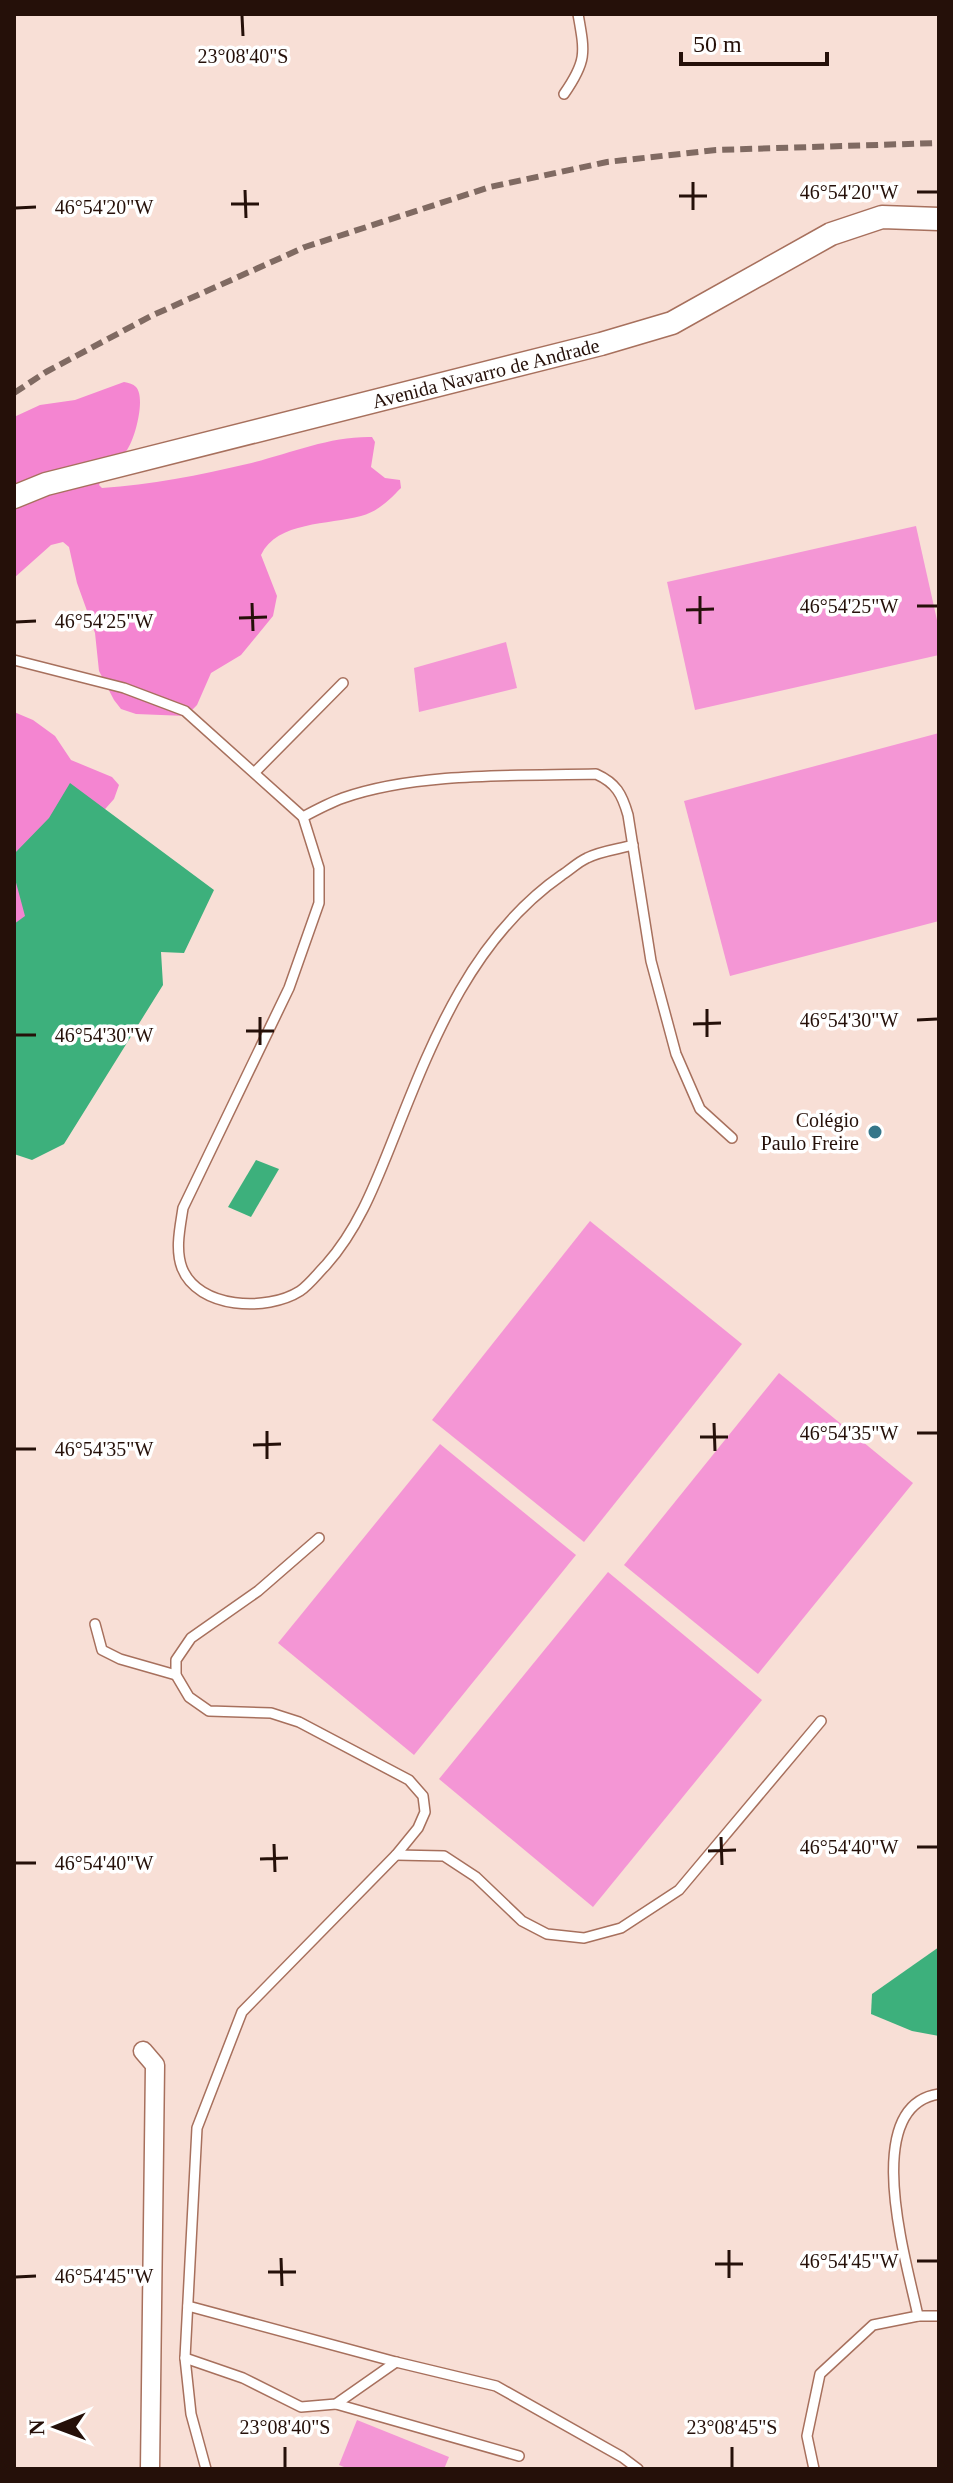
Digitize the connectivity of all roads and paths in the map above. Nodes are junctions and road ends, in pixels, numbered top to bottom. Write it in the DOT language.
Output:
graph roads {
  1 [pos="578,14"];
  2 [pos="564,94"];
  3 [pos="939,219"];
  4 [pos="14,497"];
  5 [pos="14,660"];
  6 [pos="343,683"];
  7 [pos="255,772"];
  8 [pos="303,817"];
  9 [pos="633,845"];
  10 [pos="732,1138"];
  11 [pos="319,1538"];
  12 [pos="95,1624"];
  13 [pos="176,1675"];
  14 [pos="821,1721"];
  15 [pos="396,1855"];
  16 [pos="143,2051"];
  17 [pos="939,2094"];
  18 [pos="188,2306"];
  19 [pos="918,2316"];
  20 [pos="939,2316"];
  21 [pos="185,2358"];
  22 [pos="396,2362"];
  23 [pos="336,2404"];
  24 [pos="519,2456"];
  25 [pos="150,2469"];
  26 [pos="206,2469"];
  27 [pos="638,2469"];
  28 [pos="814,2469"];
  1 -- 2 [label="lane"];
  3 -- 4 [label="street, Avenida Navarro de Andrade"];
  5 -- 7 [label="lane"];
  6 -- 7 [label="lane"];
  7 -- 8 [label="lane"];
  8 -- 9 [label="lane"];
  8 -- 9 [label="lane"];
  9 -- 10 [label="lane"];
  11 -- 13 [label="lane"];
  12 -- 13 [label="lane"];
  13 -- 15 [label="lane"];
  14 -- 15 [label="lane"];
  15 -- 18 [label="lane"];
  16 -- 25 [label="street"];
  17 -- 19 [label="lane"];
  18 -- 21 [label="lane"];
  18 -- 22 [label="lane"];
  19 -- 20 [label="lane"];
  19 -- 28 [label="lane"];
  21 -- 23 [label="lane"];
  21 -- 26 [label="lane"];
  22 -- 23 [label="lane"];
  22 -- 27 [label="lane"];
  23 -- 24 [label="lane"];
}
